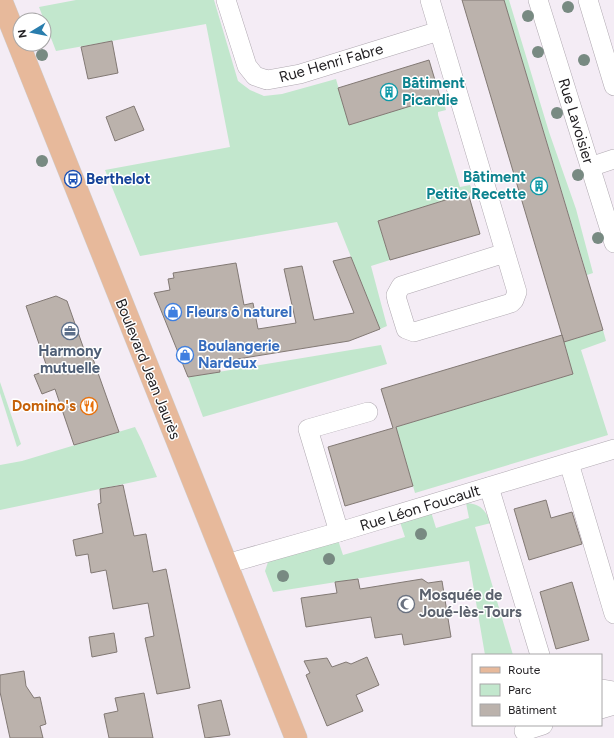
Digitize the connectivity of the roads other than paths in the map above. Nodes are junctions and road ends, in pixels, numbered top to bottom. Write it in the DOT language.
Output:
graph roads {
  1 [pos="1,0"];
  2 [pos="226,0"];
  3 [pos="430,0"];
  4 [pos="538,0"];
  5 [pos="588,0"];
  6 [pos="440,31"];
  7 [pos="614,86"];
  8 [pos="614,159"];
  9 [pos="590,167"];
  10 [pos="614,242"];
  11 [pos="505,253"];
  12 [pos="368,412"];
  13 [pos="614,449"];
  14 [pos="569,463"];
  15 [pos="489,487"];
  16 [pos="339,532"];
  17 [pos="226,564"];
  18 [pos="614,614"];
  19 [pos="540,654"];
  20 [pos="602,689"];
  21 [pos="614,691"];
  22 [pos="614,705"];
  23 [pos="602,709"];
  24 [pos="540,726"];
  25 [pos="524,731"];
  26 [pos="296,738"];
  1 -- 17 [label="main road, Boulevard Jean Jaurès"];
  2 -- 6 [label="street, Rue Henri Fabre"];
  3 -- 6 [label="street"];
  4 -- 9 [label="street, Rue Lavoisier"];
  5 -- 7 [label="street"];
  6 -- 11 [label="street"];
  8 -- 9 [label="street"];
  9 -- 10 [label="street, Rue Lavoisier"];
  11 -- 11 [label="street"];
  12 -- 16 [label="street"];
  13 -- 14 [label="street, Rue Léon Foucault"];
  14 -- 15 [label="street, Rue Léon Foucault"];
  14 -- 18 [label="street"];
  15 -- 16 [label="street, Rue Léon Foucault"];
  15 -- 19 [label="street"];
  16 -- 17 [label="street, Rue Léon Foucault"];
  17 -- 26 [label="main road, Boulevard Jean Jaurès"];
  20 -- 21 [label="street"];
  22 -- 23 [label="street"];
  24 -- 25 [label="street"];
}
